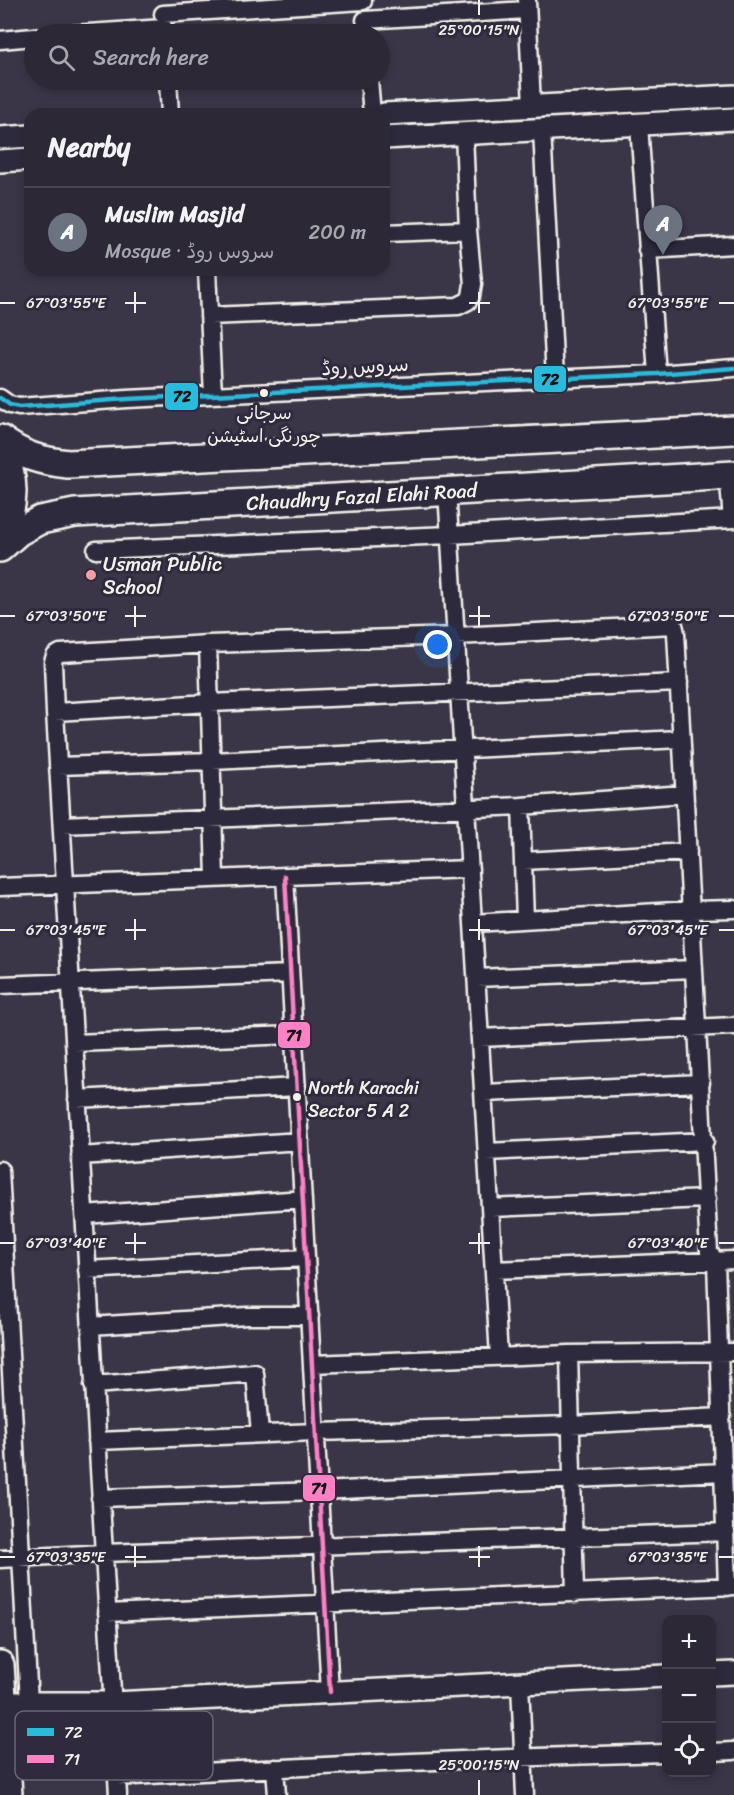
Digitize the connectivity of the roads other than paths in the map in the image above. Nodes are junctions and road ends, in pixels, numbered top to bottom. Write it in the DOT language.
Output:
graph roads {
  1 [pos="363,1"];
  2 [pos="527,5"];
  3 [pos="164,19"];
  4 [pos="134,24"];
  5 [pos="365,24"];
  6 [pos="387,24"];
  7 [pos="24,38"];
  8 [pos="0,40"];
  9 [pos="169,90"];
  10 [pos="370,90"];
  11 [pos="734,96"];
  12 [pos="532,106"];
  13 [pos="170,108"];
  14 [pos="371,108"];
  15 [pos="390,114"];
  16 [pos="734,119"];
  17 [pos="639,125"];
  18 [pos="542,130"];
  19 [pos="464,134"];
  20 [pos="24,136"];
  21 [pos="0,138"];
  22 [pos="390,138"];
  23 [pos="24,159"];
  24 [pos="0,161"];
  25 [pos="468,230"];
  26 [pos="390,233"];
  27 [pos="734,245"];
  28 [pos="647,250"];
  29 [pos="207,276"];
  30 [pos="209,316"];
  31 [pos="734,368"];
  32 [pos="657,374"];
  33 [pos="555,378"];
  34 [pos="213,395"];
  35 [pos="0,398"];
  36 [pos="734,430"];
  37 [pos="0,439"];
  38 [pos="0,446"];
  39 [pos="733,475"];
  40 [pos="447,490"];
  41 [pos="734,517"];
  42 [pos="450,535"];
  43 [pos="0,539"];
  44 [pos="0,548"];
  45 [pos="96,550"];
  46 [pos="456,636"];
  47 [pos="208,644"];
  48 [pos="679,683"];
  49 [pos="460,692"];
  50 [pos="210,703"];
  51 [pos="55,712"];
  52 [pos="681,739"];
  53 [pos="463,749"];
  54 [pos="212,761"];
  55 [pos="58,766"];
  56 [pos="684,794"];
  57 [pos="521,806"];
  58 [pos="467,808"];
  59 [pos="214,820"];
  60 [pos="62,825"];
  61 [pos="688,852"];
  62 [pos="523,861"];
  63 [pos="470,869"];
  64 [pos="285,876"];
  65 [pos="215,879"];
  66 [pos="64,884"];
  67 [pos="0,887"];
  68 [pos="734,909"];
  69 [pos="692,910"];
  70 [pos="525,920"];
  71 [pos="473,922"];
  72 [pos="694,969"];
  73 [pos="290,974"];
  74 [pos="477,978"];
  75 [pos="70,981"];
  76 [pos="0,985"];
  77 [pos="734,1026"];
  78 [pos="697,1027"];
  79 [pos="294,1035"];
  80 [pos="480,1038"];
  81 [pos="74,1043"];
  82 [pos="701,1083"];
  83 [pos="297,1087"];
  84 [pos="484,1093"];
  85 [pos="77,1099"];
  86 [pos="300,1141"];
  87 [pos="705,1141"];
  88 [pos="487,1152"];
  89 [pos="80,1156"];
  90 [pos="0,1170"];
  91 [pos="303,1199"];
  92 [pos="707,1199"];
  93 [pos="490,1208"];
  94 [pos="84,1215"];
  95 [pos="306,1258"];
  96 [pos="734,1260"];
  97 [pos="716,1262"];
  98 [pos="87,1270"];
  99 [pos="494,1270"];
  100 [pos="310,1316"];
  101 [pos="90,1326"];
  102 [pos="727,1353"];
  103 [pos="569,1354"];
  104 [pos="499,1357"];
  105 [pos="312,1364"];
  106 [pos="93,1384"];
  107 [pos="722,1417"];
  108 [pos="571,1425"];
  109 [pos="316,1432"];
  110 [pos="260,1434"];
  111 [pos="97,1441"];
  112 [pos="724,1472"];
  113 [pos="572,1480"];
  114 [pos="320,1491"];
  115 [pos="100,1498"];
  116 [pos="726,1532"];
  117 [pos="574,1537"];
  118 [pos="323,1546"];
  119 [pos="103,1553"];
  120 [pos="22,1558"];
  121 [pos="0,1559"];
  122 [pos="731,1586"];
  123 [pos="575,1594"];
  124 [pos="326,1603"];
  125 [pos="107,1613"];
  126 [pos="0,1665"];
  127 [pos="734,1673"];
  128 [pos="716,1674"];
  129 [pos="662,1676"];
  130 [pos="520,1683"];
  131 [pos="330,1692"];
  132 [pos="29,1702"];
  133 [pos="2,1703"];
  134 [pos="112,1703"];
  135 [pos="113,1711"];
  136 [pos="734,1751"];
  137 [pos="716,1752"];
  138 [pos="662,1753"];
  139 [pos="524,1757"];
  140 [pos="275,1768"];
  141 [pos="213,1772"];
  142 [pos="117,1780"];
  143 [pos="8,1795"];
  144 [pos="118,1795"];
  145 [pos="277,1795"];
  146 [pos="525,1795"];
  1 -- 3 [label="street"];
  1 -- 5 [label="street"];
  2 -- 6 [label="street"];
  2 -- 12 [label="street"];
  3 -- 4 [label="street"];
  7 -- 8 [label="street"];
  9 -- 13 [label="street"];
  10 -- 14 [label="street"];
  11 -- 12 [label="street"];
  12 -- 15 [label="street"];
  16 -- 17 [label="street"];
  17 -- 18 [label="street"];
  17 -- 28 [label="street"];
  18 -- 19 [label="street"];
  18 -- 33 [label="street"];
  19 -- 22 [label="street"];
  19 -- 25 [label="street"];
  20 -- 21 [label="street"];
  23 -- 24 [label="street"];
  25 -- 26 [label="street"];
  25 -- 30 [label="street"];
  27 -- 28 [label="street"];
  28 -- 32 [label="street"];
  29 -- 30 [label="street"];
  30 -- 34 [label="street"];
  31 -- 32 [label="street, سروس روڈ"];
  32 -- 33 [label="street, سروس روڈ"];
  33 -- 34 [label="street, سروس روڈ"];
  34 -- 35 [label="street, سروس روڈ"];
  36 -- 37 [label="main road"];
  38 -- 43 [label="main road"];
  39 -- 40 [label="main road, Chaudhry Fazal Elahi Road"];
  39 -- 41 [label="street"];
  40 -- 42 [label="street"];
  40 -- 44 [label="main road, Chaudhry Fazal Elahi Road"];
  41 -- 42 [label="street"];
  42 -- 45 [label="street"];
  42 -- 46 [label="street"];
  46 -- 47 [label="street"];
  46 -- 48 [label="street"];
  46 -- 49 [label="street"];
  47 -- 50 [label="street"];
  47 -- 51 [label="street"];
  48 -- 49 [label="street"];
  48 -- 52 [label="street"];
  49 -- 50 [label="street"];
  49 -- 53 [label="street"];
  50 -- 51 [label="street"];
  50 -- 54 [label="street"];
  51 -- 55 [label="street"];
  52 -- 53 [label="street"];
  52 -- 56 [label="street"];
  53 -- 54 [label="street"];
  53 -- 58 [label="street"];
  54 -- 55 [label="street"];
  54 -- 59 [label="street"];
  55 -- 60 [label="street"];
  56 -- 57 [label="street"];
  56 -- 61 [label="street"];
  57 -- 58 [label="street"];
  57 -- 62 [label="street"];
  58 -- 59 [label="street"];
  58 -- 63 [label="street"];
  59 -- 60 [label="street"];
  59 -- 65 [label="street"];
  60 -- 66 [label="street"];
  61 -- 62 [label="street"];
  61 -- 69 [label="street"];
  62 -- 70 [label="street"];
  63 -- 64 [label="street"];
  63 -- 71 [label="street"];
  64 -- 65 [label="street"];
  64 -- 73 [label="street"];
  65 -- 66 [label="street"];
  66 -- 67 [label="street"];
  66 -- 75 [label="street"];
  68 -- 69 [label="street"];
  69 -- 70 [label="street"];
  69 -- 72 [label="street"];
  70 -- 71 [label="street"];
  71 -- 74 [label="street"];
  72 -- 74 [label="street"];
  72 -- 78 [label="street"];
  73 -- 75 [label="street"];
  73 -- 79 [label="street"];
  74 -- 80 [label="street"];
  75 -- 76 [label="street"];
  75 -- 81 [label="street"];
  77 -- 78 [label="street"];
  78 -- 80 [label="street"];
  78 -- 82 [label="street"];
  79 -- 81 [label="street"];
  79 -- 83 [label="street"];
  80 -- 84 [label="street"];
  81 -- 85 [label="street"];
  82 -- 84 [label="street"];
  82 -- 87 [label="street"];
  83 -- 85 [label="street"];
  83 -- 86 [label="street"];
  84 -- 88 [label="street"];
  85 -- 89 [label="street"];
  86 -- 89 [label="street"];
  86 -- 91 [label="street"];
  87 -- 88 [label="street"];
  87 -- 92 [label="street"];
  88 -- 93 [label="street"];
  89 -- 94 [label="street"];
  90 -- 120 [label="street"];
  91 -- 94 [label="street"];
  91 -- 95 [label="street"];
  92 -- 93 [label="street"];
  92 -- 97 [label="street"];
  93 -- 99 [label="street"];
  94 -- 98 [label="street"];
  95 -- 98 [label="street"];
  95 -- 100 [label="street"];
  96 -- 97 [label="street"];
  97 -- 99 [label="street"];
  97 -- 102 [label="street"];
  98 -- 101 [label="street"];
  99 -- 104 [label="street"];
  100 -- 101 [label="street"];
  100 -- 105 [label="street"];
  101 -- 106 [label="street"];
  102 -- 103 [label="street"];
  102 -- 107 [label="street"];
  103 -- 104 [label="street"];
  103 -- 108 [label="street"];
  104 -- 105 [label="street"];
  105 -- 109 [label="street"];
  106 -- 110 [label="street"];
  106 -- 111 [label="street"];
  107 -- 108 [label="street"];
  107 -- 112 [label="street"];
  108 -- 109 [label="street"];
  108 -- 113 [label="street"];
  109 -- 110 [label="street"];
  109 -- 114 [label="street"];
  110 -- 111 [label="street"];
  111 -- 115 [label="street"];
  112 -- 113 [label="street"];
  112 -- 116 [label="street"];
  113 -- 114 [label="street"];
  113 -- 117 [label="street"];
  114 -- 115 [label="street"];
  114 -- 118 [label="street"];
  115 -- 119 [label="street"];
  116 -- 117 [label="street"];
  116 -- 122 [label="street"];
  117 -- 118 [label="street"];
  117 -- 123 [label="street"];
  118 -- 119 [label="street"];
  118 -- 124 [label="street"];
  119 -- 120 [label="street"];
  119 -- 125 [label="street"];
  120 -- 121 [label="street"];
  120 -- 132 [label="street"];
  122 -- 123 [label="street"];
  123 -- 124 [label="street"];
  124 -- 125 [label="street"];
  124 -- 131 [label="street"];
  125 -- 134 [label="street"];
  126 -- 133 [label="main road"];
  127 -- 128 [label="street"];
  129 -- 130 [label="street"];
  130 -- 131 [label="street"];
  130 -- 139 [label="street"];
  131 -- 134 [label="street"];
  132 -- 133 [label="street"];
  132 -- 134 [label="street"];
  133 -- 143 [label="main road"];
  134 -- 135 [label="street"];
  136 -- 137 [label="street"];
  138 -- 139 [label="street"];
  139 -- 140 [label="street"];
  139 -- 146 [label="street"];
  140 -- 141 [label="street"];
  140 -- 145 [label="street"];
  142 -- 144 [label="street"];
}
